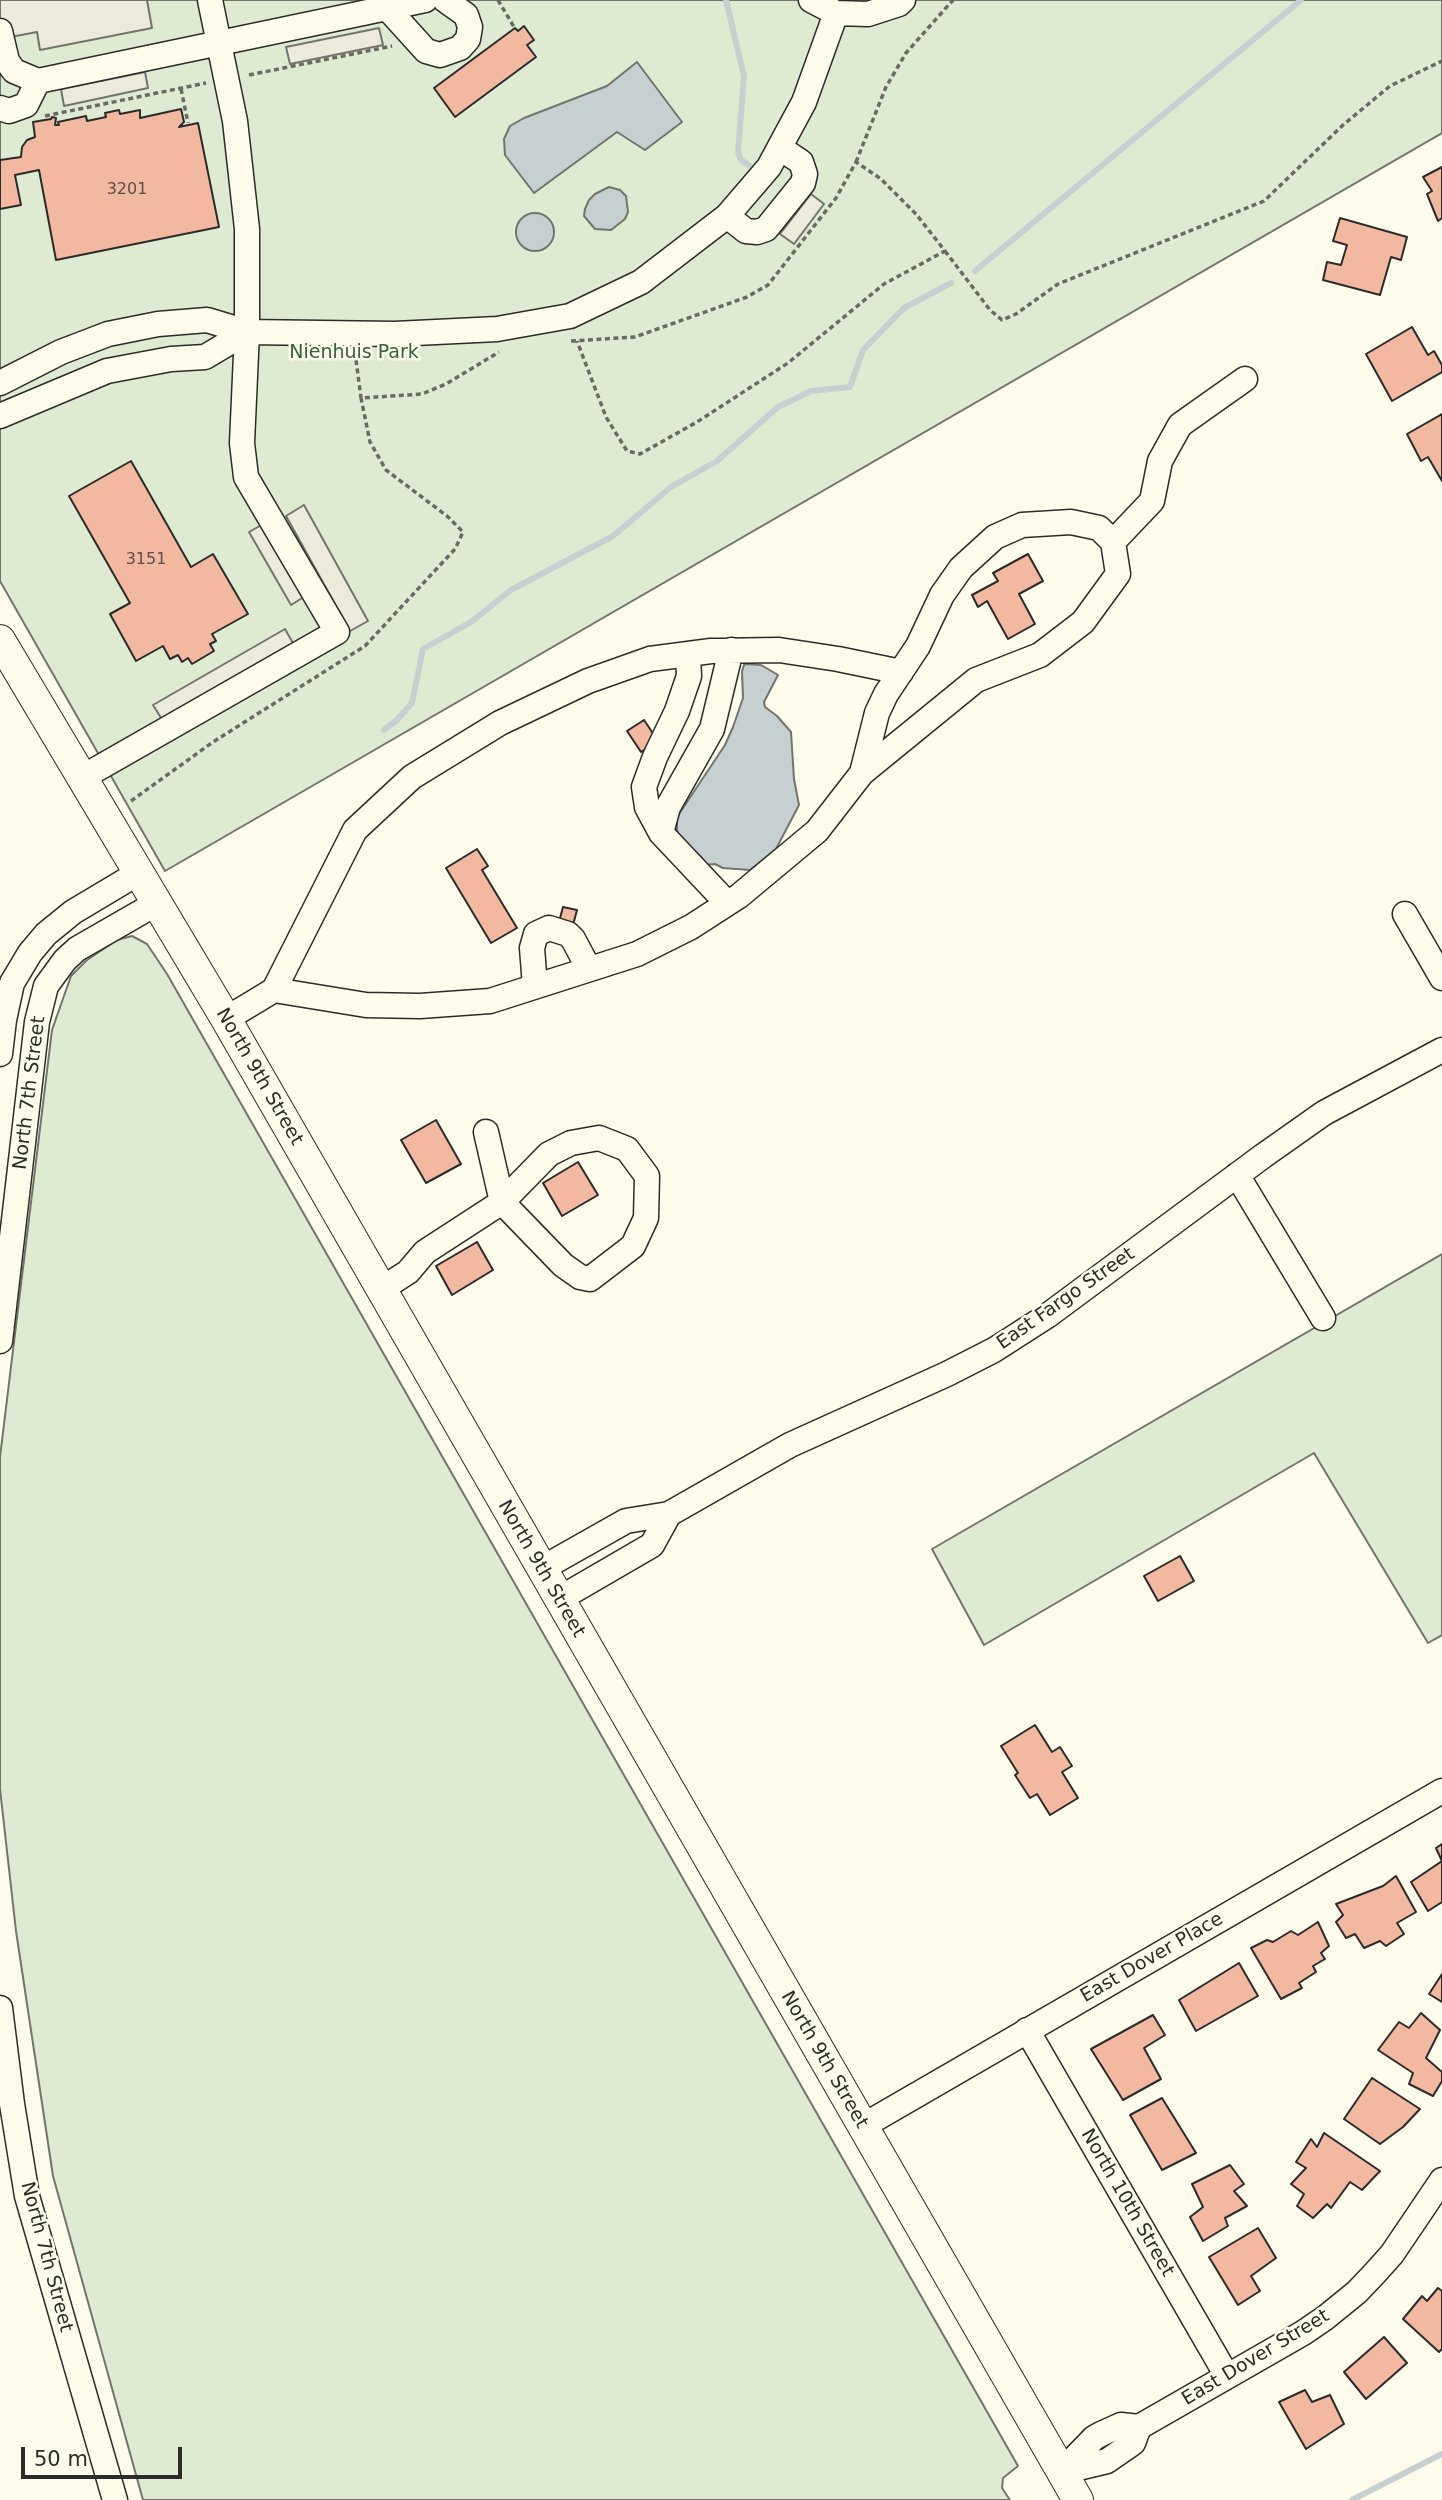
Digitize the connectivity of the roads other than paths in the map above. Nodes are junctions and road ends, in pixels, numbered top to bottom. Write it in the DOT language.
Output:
graph roads {
  1 [pos="210,0"];
  2 [pos="425,0"];
  3 [pos="445,0"];
  4 [pos="811,0"];
  5 [pos="903,0"];
  6 [pos="388,9"];
  7 [pos="836,13"];
  8 [pos="220,43"];
  9 [pos="2,48"];
  10 [pos="38,81"];
  11 [pos="0,108"];
  12 [pos="780,148"];
  13 [pos="727,216"];
  14 [pos="247,332"];
  15 [pos="1245,379"];
  16 [pos="0,383"];
  17 [pos="0,416"];
  18 [pos="1113,542"];
  19 [pos="0,640"];
  20 [pos="731,650"];
  21 [pos="688,654"];
  22 [pos="901,672"];
  23 [pos="862,773"];
  24 [pos="83,777"];
  25 [pos="661,833"];
  26 [pos="140,872"];
  27 [pos="158,902"];
  28 [pos="727,904"];
  29 [pos="1405,914"];
  30 [pos="589,969"];
  31 [pos="1442,978"];
  32 [pos="535,986"];
  33 [pos="274,990"];
  34 [pos="226,1019"];
  35 [pos="1442,1050"];
  36 [pos="0,1054"];
  37 [pos="485,1132"];
  38 [pos="1237,1175"];
  39 [pos="502,1202"];
  40 [pos="5,1262"];
  41 [pos="380,1290"];
  42 [pos="1323,1318"];
  43 [pos="0,1341"];
  44 [pos="669,1514"];
  45 [pos="541,1569"];
  46 [pos="559,1599"];
  47 [pos="1442,1791"];
  48 [pos="0,2008"];
  49 [pos="1027,2031"];
  50 [pos="863,2126"];
  51 [pos="1442,2180"];
  52 [pos="1227,2376"];
  53 [pos="1061,2472"];
  54 [pos="115,2500"];
  55 [pos="1078,2500"];
  1 -- 8 [label="street"];
  2 -- 6 [label="street"];
  3 -- 6 [label="street"];
  4 -- 7 [label="street"];
  5 -- 7 [label="street"];
  6 -- 8 [label="street"];
  7 -- 12 [label="street"];
  8 -- 10 [label="street"];
  8 -- 14 [label="street"];
  9 -- 10 [label="street"];
  10 -- 11 [label="street"];
  12 -- 13 [label="street"];
  12 -- 13 [label="street"];
  13 -- 14 [label="street"];
  14 -- 16 [label="street"];
  14 -- 17 [label="street"];
  14 -- 24 [label="street"];
  15 -- 18 [label="street"];
  18 -- 22 [label="street"];
  18 -- 23 [label="street"];
  19 -- 24 [label="main road, North 9th Street"];
  20 -- 21 [label="street"];
  20 -- 22 [label="street"];
  20 -- 25 [label="street"];
  21 -- 25 [label="street"];
  21 -- 33 [label="street"];
  22 -- 23 [label="street"];
  23 -- 28 [label="street"];
  24 -- 26 [label="main road, North 9th Street"];
  25 -- 28 [label="street"];
  26 -- 27 [label="main road, North 9th Street"];
  26 -- 36 [label="street, North 7th Street"];
  27 -- 34 [label="main road, North 9th Street"];
  27 -- 40 [label="street, North 7th Street"];
  28 -- 30 [label="street"];
  29 -- 31 [label="street"];
  30 -- 32 [label="street"];
  30 -- 32 [label="street"];
  32 -- 33 [label="street"];
  33 -- 34 [label="street"];
  34 -- 41 [label="main road, North 9th Street"];
  35 -- 38 [label="street, East Fargo Street"];
  37 -- 39 [label="street"];
  38 -- 42 [label="street"];
  38 -- 44 [label="street, East Fargo Street"];
  39 -- 39 [label="street"];
  39 -- 41 [label="street"];
  40 -- 43 [label="street, North 7th Street"];
  41 -- 45 [label="main road, North 9th Street"];
  44 -- 45 [label="street, East Fargo Street"];
  44 -- 46 [label="street"];
  45 -- 46 [label="main road, North 9th Street"];
  46 -- 50 [label="main road, North 9th Street"];
  47 -- 49 [label="street, East Dover Place"];
  48 -- 54 [label="street, North 7th Street"];
  49 -- 50 [label="street, East Dover Place"];
  49 -- 52 [label="street, North 10th Street"];
  50 -- 53 [label="main road, North 9th Street"];
  51 -- 52 [label="street, East Dover Street"];
  52 -- 53 [label="street, East Dover Street"];
  53 -- 55 [label="main road, North 9th Street"];
}
